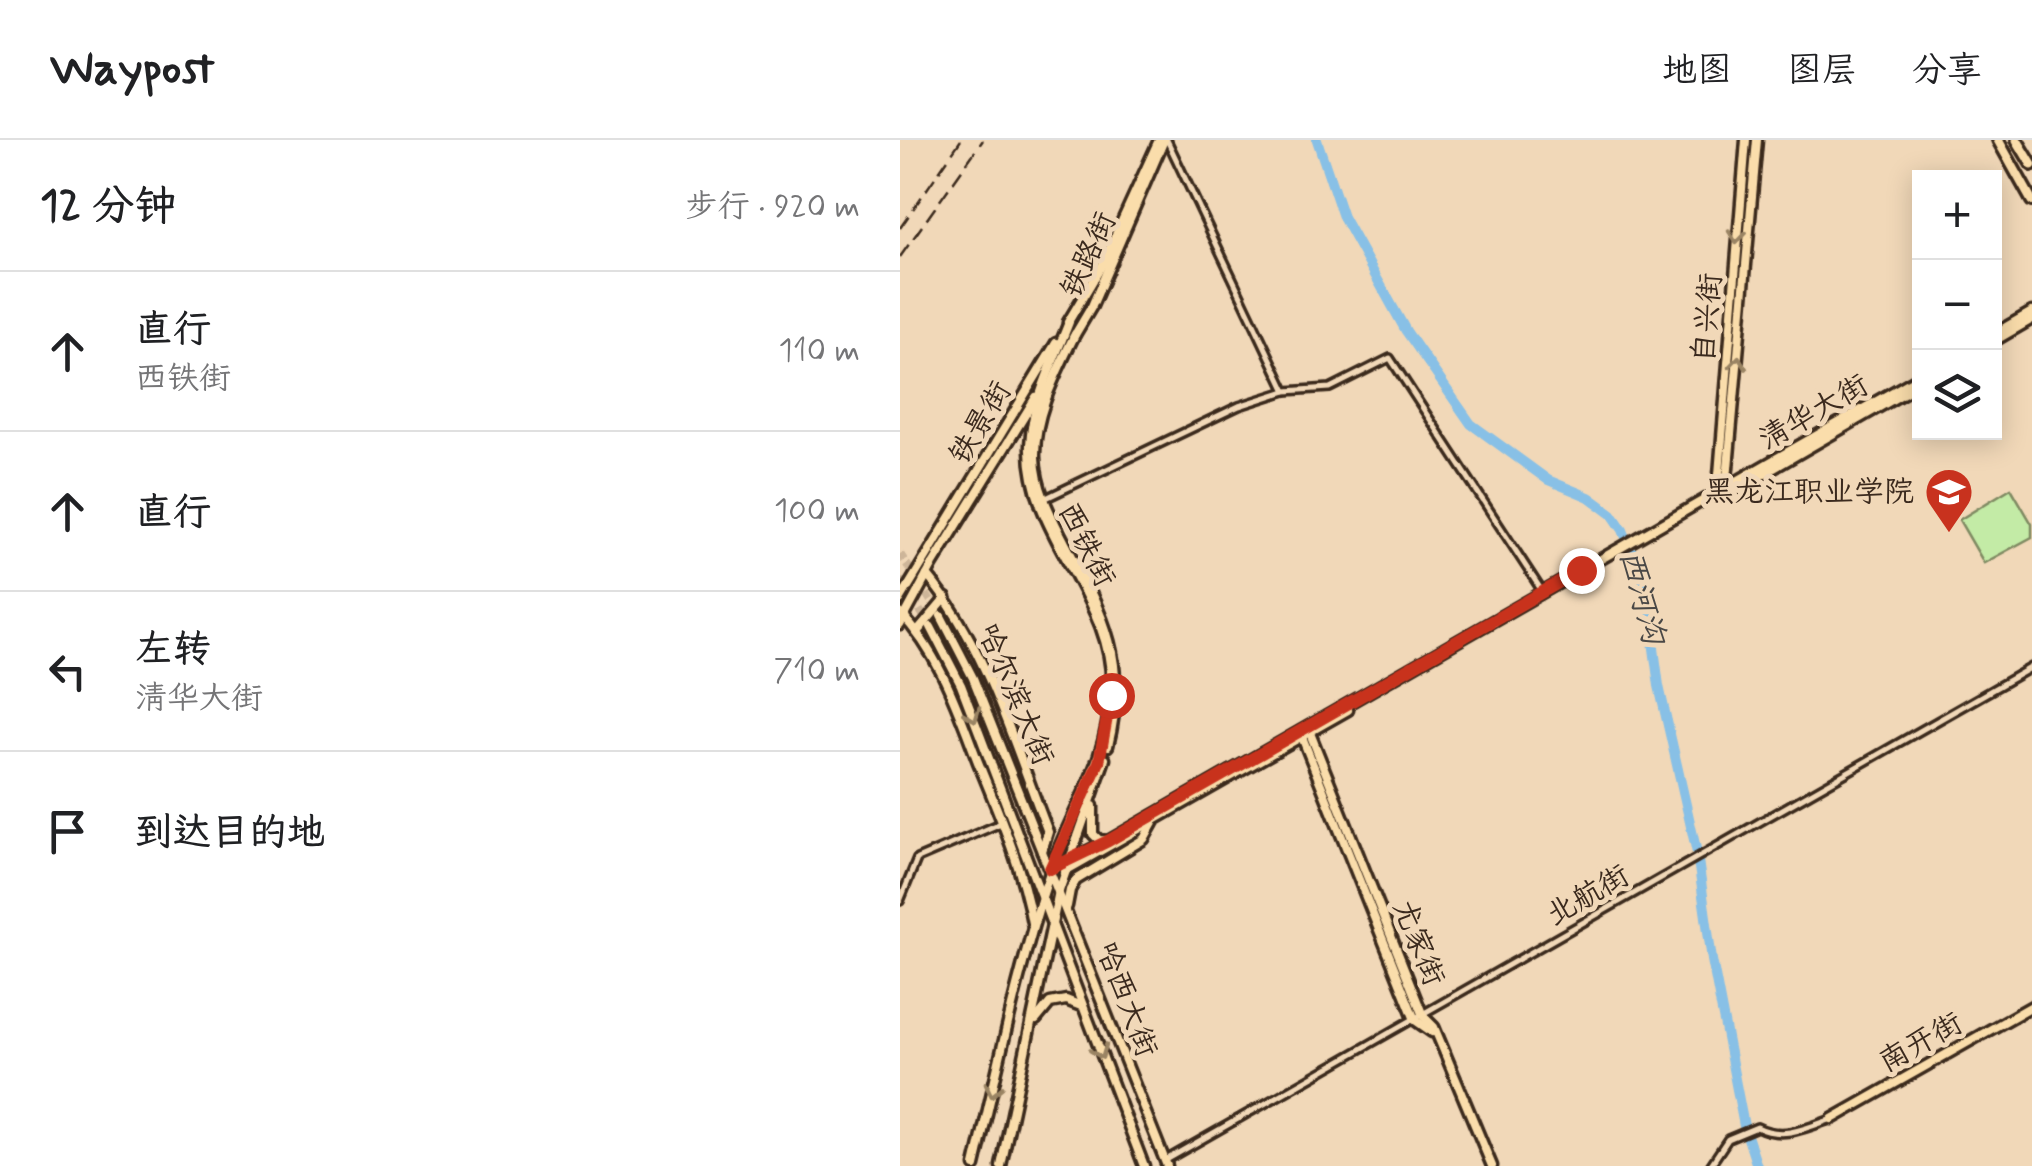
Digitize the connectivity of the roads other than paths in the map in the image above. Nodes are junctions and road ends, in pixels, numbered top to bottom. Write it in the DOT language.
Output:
graph roads {
  1 [pos="1163,140"];
  2 [pos="1746,140"];
  3 [pos="1757,140"];
  4 [pos="1998,140"];
  5 [pos="2017,140"];
  6 [pos="2032,165"];
  7 [pos="2032,201"];
  8 [pos="2032,316"];
  9 [pos="1069,322"];
  10 [pos="2002,333"];
  11 [pos="1075,334"];
  12 [pos="1045,383"];
  13 [pos="1912,386"];
  14 [pos="1286,391"];
  15 [pos="1726,492"];
  16 [pos="1716,498"];
  17 [pos="1044,499"];
  18 [pos="919,566"];
  19 [pos="1582,573"];
  20 [pos="927,575"];
  21 [pos="1542,592"];
  22 [pos="946,598"];
  23 [pos="900,600"];
  24 [pos="941,616"];
  25 [pos="901,618"];
  26 [pos="930,627"];
  27 [pos="918,631"];
  28 [pos="2032,666"];
  29 [pos="1306,735"];
  30 [pos="1093,789"];
  31 [pos="1157,820"];
  32 [pos="1002,823"];
  33 [pos="1071,823"];
  34 [pos="1048,832"];
  35 [pos="1037,836"];
  36 [pos="1108,841"];
  37 [pos="1042,851"];
  38 [pos="1066,866"];
  39 [pos="1050,869"];
  40 [pos="1059,892"];
  41 [pos="1044,894"];
  42 [pos="900,901"];
  43 [pos="1068,916"];
  44 [pos="1032,924"];
  45 [pos="1052,925"];
  46 [pos="2032,1006"];
  47 [pos="1084,1008"];
  48 [pos="1419,1018"];
  49 [pos="1031,1028"];
  50 [pos="1832,1119"];
  51 [pos="1166,1164"];
  52 [pos="975,1166"];
  53 [pos="1001,1166"];
  54 [pos="1144,1166"];
  55 [pos="1489,1166"];
  56 [pos="1710,1166"];
  1 -- 9 [label="main road, 铁路街"];
  1 -- 11 [label="main road, 铁路街"];
  1 -- 14 [label="street"];
  2 -- 16 [label="main road, 自兴街, one-way"];
  15 -- 3 [label="main road, 自兴街, one-way"];
  4 -- 7 [label="highway"];
  5 -- 6 [label="highway"];
  8 -- 10 [label="main road"];
  9 -- 12 [label="main road, 西铁街"];
  9 -- 18 [label="main road, 铁景街"];
  11 -- 12 [label="main road, 铁路街"];
  11 -- 17 [label="main road, 西铁街"];
  12 -- 20 [label="main road, 铁景街"];
  12 -- 30 [label="main road, 西铁街"];
  13 -- 15 [label="main road, 清华大街"];
  14 -- 17 [label="street"];
  14 -- 21 [label="street"];
  15 -- 16 [label="main road, 清华大街"];
  16 -- 19 [label="main road, 清华大街"];
  17 -- 30 [label="main road, 西铁街"];
  18 -- 20 [label="main road, 哈尔滨大街"];
  18 -- 23 [label="main road, 铁景街"];
  19 -- 21 [label="main road, 清华大街"];
  19 -- 29 [label="main road, 清华大街"];
  20 -- 22 [label="main road, 哈尔滨大街"];
  20 -- 25 [label="main road, 铁景街"];
  21 -- 36 [label="main road, 清华大街"];
  22 -- 27 [label="main road"];
  22 -- 34 [label="main road, 哈尔滨大街"];
  24 -- 35 [label="main road, 哈西大街"];
  25 -- 27 [label="main road, 哈尔滨大街"];
  26 -- 41 [label="main road, 哈西大街, one-way"];
  27 -- 32 [label="main road, 哈尔滨大街"];
  28 -- 48 [label="street, 北航街"];
  29 -- 31 [label="main road, 清华大街"];
  29 -- 48 [label="main road, 尤家街"];
  30 -- 33 [label="main road"];
  30 -- 36 [label="main road"];
  30 -- 38 [label="main road"];
  31 -- 38 [label="main road, 清华大街"];
  31 -- 43 [label="main road"];
  32 -- 42 [label="street"];
  32 -- 44 [label="main road, 哈尔滨大街"];
  33 -- 34 [label="main road"];
  33 -- 39 [label="main road"];
  34 -- 35 [label="main road"];
  34 -- 37 [label="main road"];
  35 -- 37 [label="main road, 哈西大街"];
  36 -- 38 [label="main road, 清华大街"];
  37 -- 39 [label="main road, 哈西大街"];
  38 -- 39 [label="main road, 清华大街"];
  38 -- 40 [label="main road"];
  39 -- 40 [label="main road, 哈西大街"];
  39 -- 41 [label="main road"];
  40 -- 43 [label="main road, 哈西大街"];
  40 -- 45 [label="main road"];
  41 -- 44 [label="main road"];
  41 -- 45 [label="main road, 哈西大街"];
  43 -- 51 [label="main road, 哈西大街"];
  44 -- 52 [label="main road, one-way"];
  45 -- 47 [label="main road, 哈西大街"];
  45 -- 49 [label="main road"];
  46 -- 50 [label="main road, 南开街"];
  47 -- 49 [label="main road"];
  47 -- 54 [label="main road, 哈西大街, one-way"];
  48 -- 51 [label="street, 北航街"];
  48 -- 55 [label="main road, 尤家街"];
  49 -- 53 [label="main road"];
  50 -- 56 [label="street"];
}
